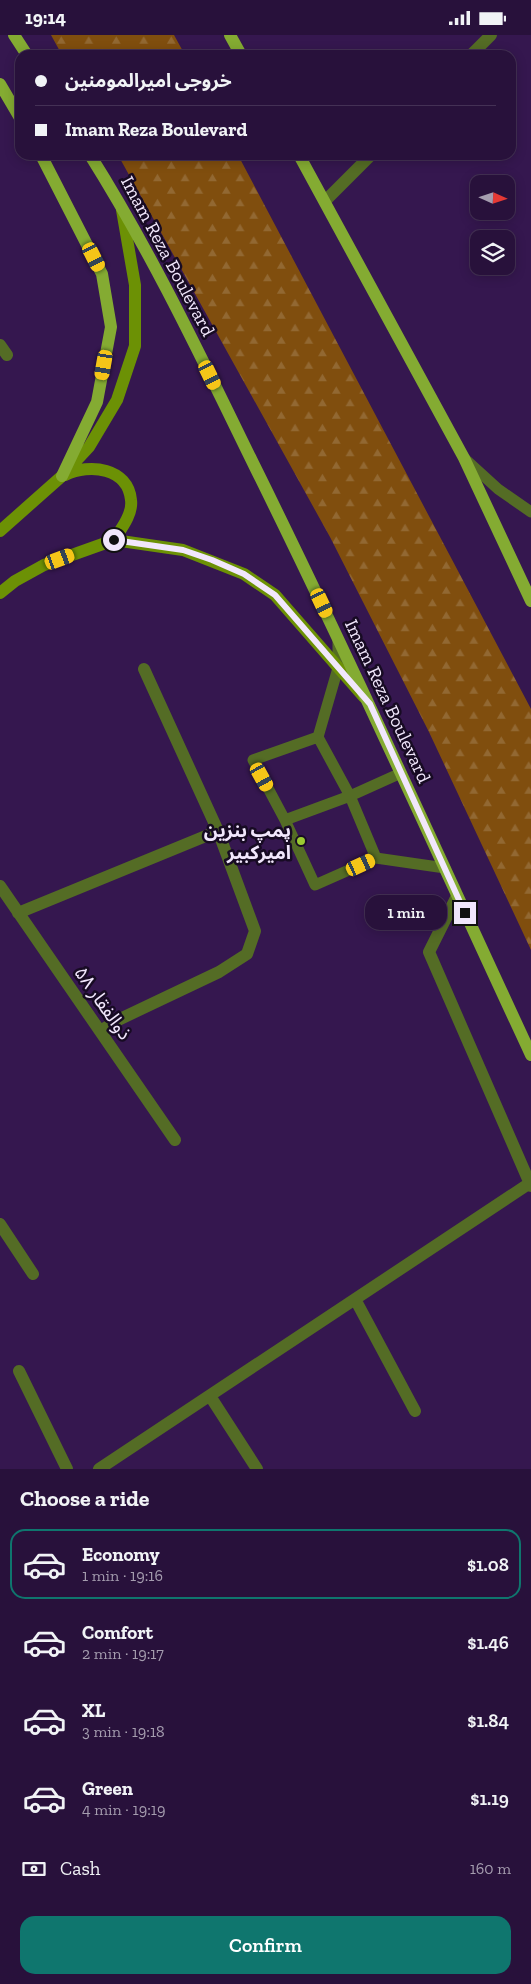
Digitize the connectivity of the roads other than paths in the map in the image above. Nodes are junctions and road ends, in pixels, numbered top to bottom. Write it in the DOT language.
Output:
graph roads {
  1 [pos="14,35"];
  2 [pos="230,35"];
  3 [pos="492,35"];
  4 [pos="24,50"];
  5 [pos="238,50"];
  6 [pos="476,50"];
  7 [pos="0,84"];
  8 [pos="15,110"];
  9 [pos="44,160"];
  10 [pos="93,160"];
  11 [pos="302,160"];
  12 [pos="366,160"];
  13 [pos="326,200"];
  14 [pos="121,205"];
  15 [pos="464,458"];
  16 [pos="62,476"];
  17 [pos="531,512"];
  18 [pos="0,531"];
  19 [pos="114,540"];
  20 [pos="0,593"];
  21 [pos="531,601"];
  22 [pos="338,637"];
  23 [pos="338,668"];
  24 [pos="144,669"];
  25 [pos="370,704"];
  26 [pos="318,737"];
  27 [pos="401,773"];
  28 [pos="350,796"];
  29 [pos="285,820"];
  30 [pos="218,831"];
  31 [pos="376,857"];
  32 [pos="445,868"];
  33 [pos="0,886"];
  34 [pos="457,896"];
  35 [pos="18,913"];
  36 [pos="100,1031"];
  37 [pos="531,1055"];
  38 [pos="175,1140"];
  39 [pos="530,1185"];
  40 [pos="0,1224"];
  41 [pos="33,1273"];
  42 [pos="355,1299"];
  43 [pos="19,1371"];
  44 [pos="210,1396"];
  45 [pos="415,1411"];
  46 [pos="67,1469"];
  47 [pos="99,1469"];
  48 [pos="257,1469"];
  1 -- 4 [label="main road"];
  2 -- 5 [label="main road"];
  3 -- 6 [label="street"];
  7 -- 8 [label="main road"];
  9 -- 16 [label="main road"];
  10 -- 14 [label="main road, Imam Reza Boulevard"];
  11 -- 13 [label="main road"];
  12 -- 13 [label="street"];
  13 -- 15 [label="main road"];
  14 -- 16 [label="main road"];
  14 -- 22 [label="main road, Imam Reza Boulevard"];
  15 -- 17 [label="lane"];
  15 -- 21 [label="main road"];
  16 -- 18 [label="main road"];
  16 -- 19 [label="main road"];
  19 -- 20 [label="main road"];
  19 -- 23 [label="main road"];
  22 -- 23 [label="lane"];
  22 -- 25 [label="main road, Imam Reza Boulevard"];
  23 -- 25 [label="main road"];
  23 -- 26 [label="lane"];
  24 -- 30 [label="street"];
  25 -- 27 [label="main road, Imam Reza Boulevard"];
  26 -- 28 [label="lane"];
  26 -- 29 [label="lane"];
  27 -- 28 [label="lane"];
  27 -- 32 [label="main road, Imam Reza Boulevard"];
  28 -- 29 [label="lane"];
  28 -- 31 [label="lane"];
  29 -- 31 [label="lane"];
  30 -- 35 [label="street"];
  30 -- 36 [label="street"];
  31 -- 32 [label="lane"];
  32 -- 34 [label="main road, Imam Reza Boulevard"];
  33 -- 35 [label="street, ذوالفقار ۵۸"];
  34 -- 37 [label="main road, Imam Reza Boulevard"];
  34 -- 39 [label="street"];
  35 -- 36 [label="street, ذوالفقار ۵۸"];
  36 -- 38 [label="street, ذوالفقار ۵۸"];
  39 -- 42 [label="street"];
  40 -- 41 [label="street"];
  42 -- 44 [label="street"];
  42 -- 45 [label="street"];
  43 -- 46 [label="street"];
  44 -- 47 [label="street"];
  44 -- 48 [label="street"];
}
